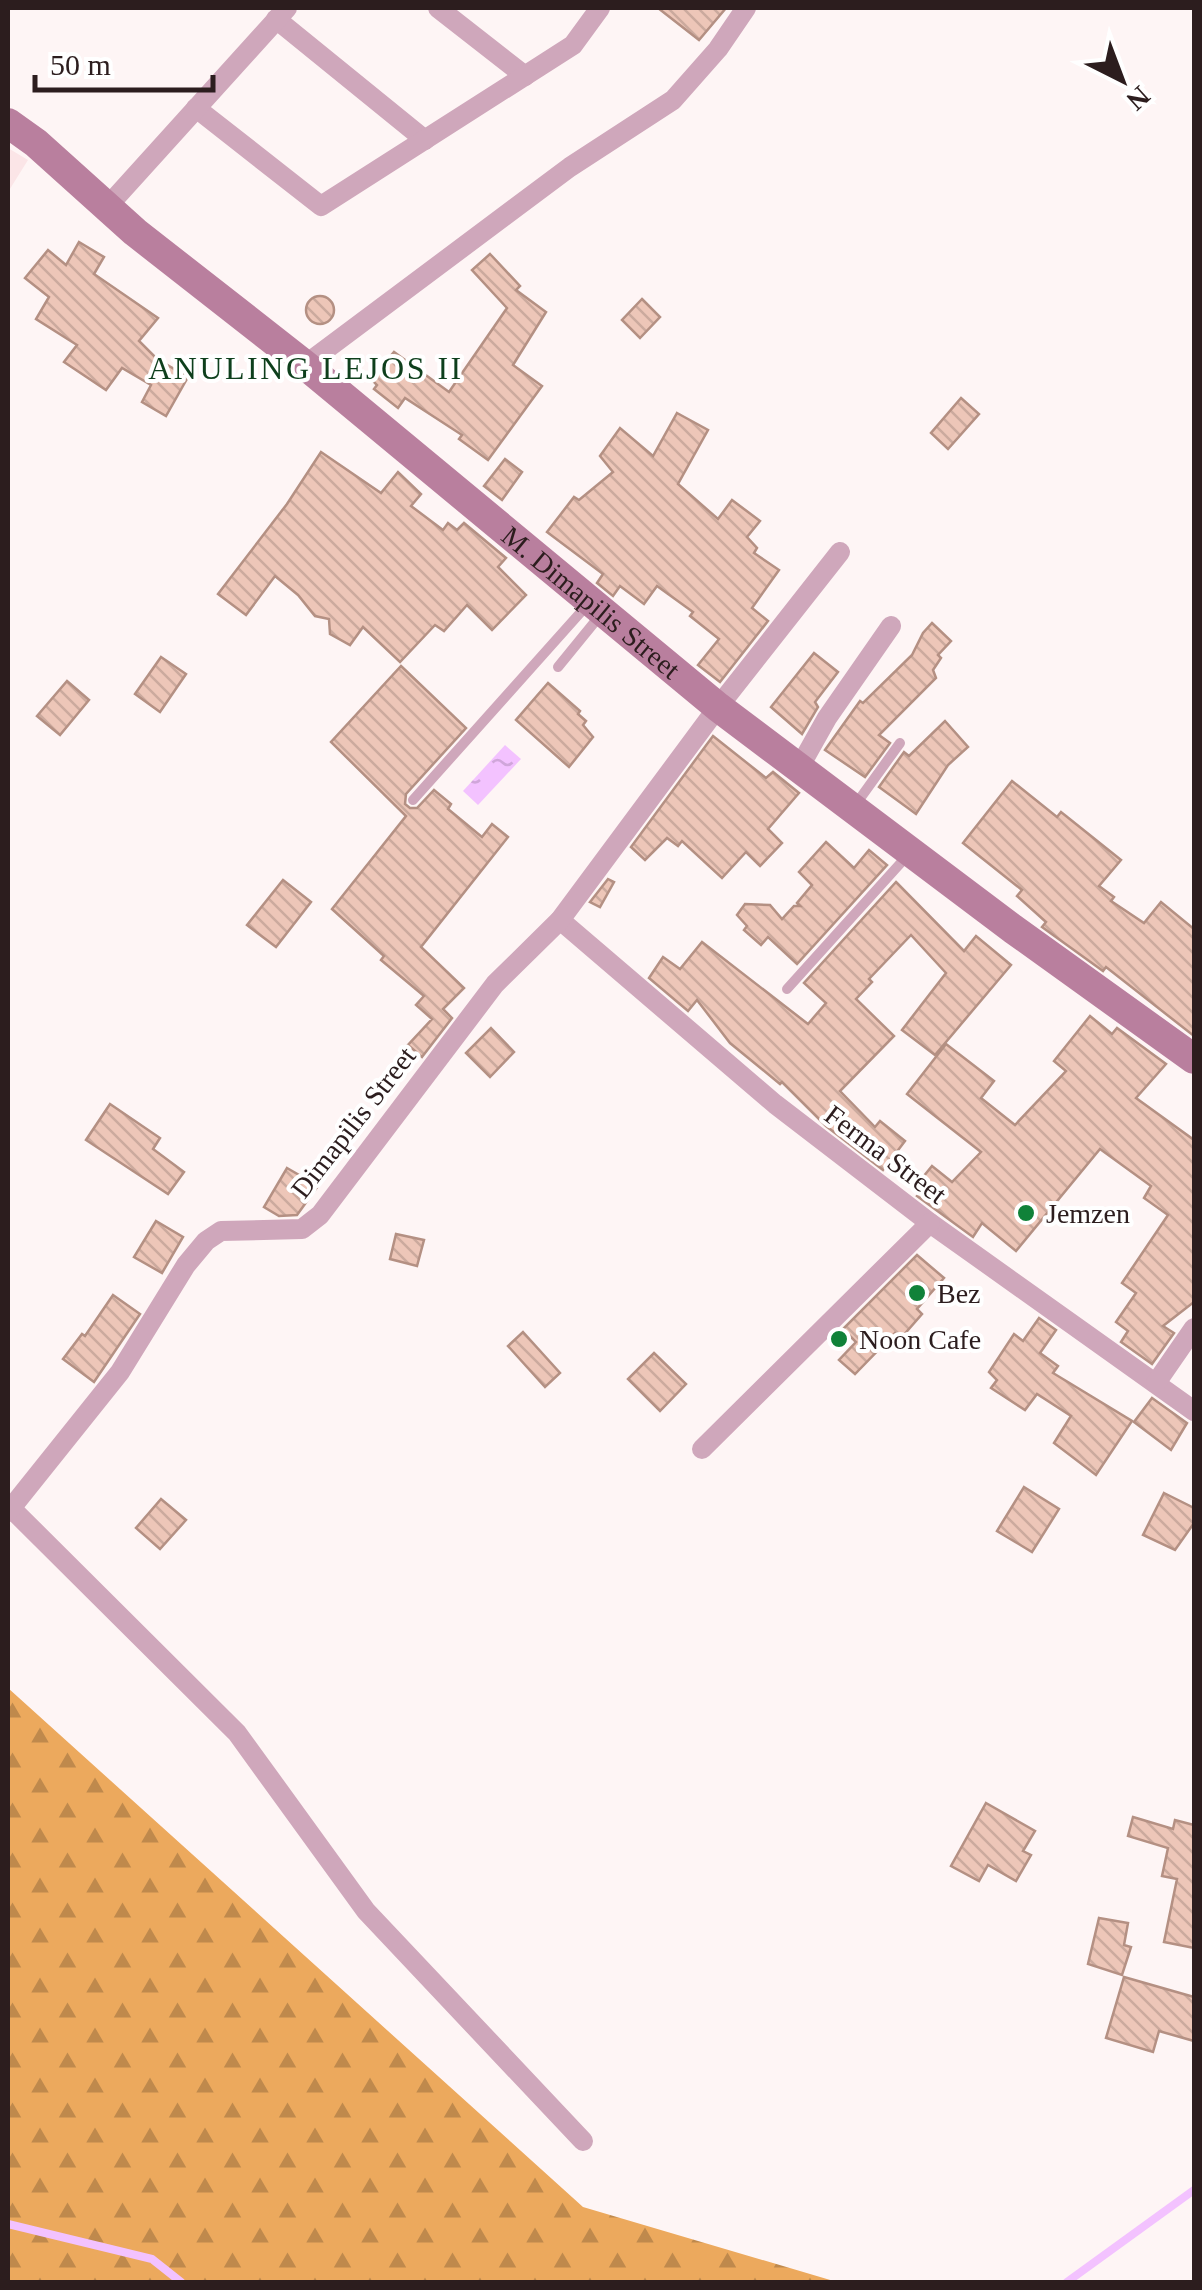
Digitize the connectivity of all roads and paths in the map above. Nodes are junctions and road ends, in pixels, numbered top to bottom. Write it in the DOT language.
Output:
graph roads {
  1 [pos="438,8"];
  2 [pos="600,8"];
  3 [pos="746,8"];
  4 [pos="282,13"];
  5 [pos="525,76"];
  6 [pos="196,108"];
  7 [pos="8,123"];
  8 [pos="425,140"];
  9 [pos="107,207"];
  10 [pos="306,365"];
  11 [pos="840,552"];
  12 [pos="596,607"];
  13 [pos="892,626"];
  14 [pos="558,667"];
  15 [pos="718,707"];
  16 [pos="900,744"];
  17 [pos="799,768"];
  18 [pos="413,800"];
  19 [pos="853,808"];
  20 [pos="911,852"];
  21 [pos="560,920"];
  22 [pos="787,990"];
  23 [pos="1194,1059"];
  24 [pos="930,1223"];
  25 [pos="1194,1328"];
  26 [pos="1156,1382"];
  27 [pos="1194,1411"];
  28 [pos="702,1449"];
  29 [pos="10,1510"];
  30 [pos="583,2140"];
  1 -- 5 [label="street"];
  2 -- 5 [label="street"];
  3 -- 10 [label="street"];
  4 -- 6 [label="street"];
  4 -- 8 [label="street"];
  5 -- 8 [label="street"];
  6 -- 8 [label="street"];
  6 -- 9 [label="street"];
  7 -- 9 [label="main road, M. Dimapilis Street"];
  9 -- 10 [label="main road, M. Dimapilis Street"];
  10 -- 12 [label="main road, M. Dimapilis Street"];
  11 -- 15 [label="street, Dimapilis Street"];
  12 -- 14 [label="lane"];
  12 -- 15 [label="main road, M. Dimapilis Street"];
  12 -- 18 [label="lane"];
  13 -- 17 [label="street"];
  15 -- 17 [label="main road, M. Dimapilis Street"];
  15 -- 21 [label="street, Dimapilis Street"];
  16 -- 19 [label="lane"];
  17 -- 19 [label="main road, M. Dimapilis Street"];
  19 -- 20 [label="main road, M. Dimapilis Street"];
  20 -- 22 [label="lane"];
  20 -- 23 [label="main road, M. Dimapilis Street"];
  21 -- 24 [label="street, Ferma Street"];
  21 -- 29 [label="street, Dimapilis Street"];
  24 -- 26 [label="street, Ferma Street"];
  24 -- 28 [label="street"];
  25 -- 26 [label="street"];
  26 -- 27 [label="street, Ferma Street"];
  29 -- 30 [label="street"];
}
